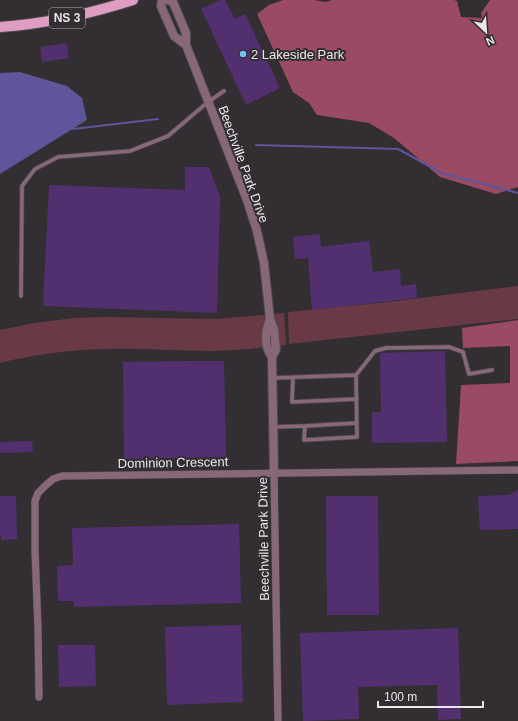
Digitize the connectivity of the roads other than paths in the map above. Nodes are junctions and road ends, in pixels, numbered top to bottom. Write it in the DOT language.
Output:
graph roads {
  1 [pos="133,0"];
  2 [pos="162,0"];
  3 [pos="167,0"];
  4 [pos="0,27"];
  5 [pos="186,45"];
  6 [pos="224,91"];
  7 [pos="208,102"];
  8 [pos="21,296"];
  9 [pos="492,370"];
  10 [pos="356,374"];
  11 [pos="293,377"];
  12 [pos="272,378"];
  13 [pos="356,399"];
  14 [pos="357,423"];
  15 [pos="305,426"];
  16 [pos="273,427"];
  17 [pos="518,470"];
  18 [pos="274,473"];
  19 [pos="39,697"];
  20 [pos="278,721"];
  1 -- 4 [label="main road, NS 3"];
  2 -- 5 [label="street, Beechville Park Drive"];
  3 -- 5 [label="street, Beechville Park Drive"];
  5 -- 7 [label="street, Beechville Park Drive"];
  6 -- 7 [label="lane"];
  7 -- 8 [label="lane"];
  7 -- 12 [label="street, Beechville Park Drive"];
  9 -- 10 [label="lane"];
  10 -- 11 [label="lane"];
  10 -- 13 [label="lane"];
  11 -- 12 [label="lane"];
  11 -- 13 [label="lane"];
  12 -- 16 [label="street, Beechville Park Drive"];
  13 -- 14 [label="lane"];
  14 -- 15 [label="lane"];
  14 -- 15 [label="lane"];
  15 -- 16 [label="lane"];
  16 -- 18 [label="street, Beechville Park Drive"];
  17 -- 18 [label="street, Dominion Crescent"];
  18 -- 19 [label="street, Dominion Crescent"];
  18 -- 20 [label="street, Beechville Park Drive"];
}
